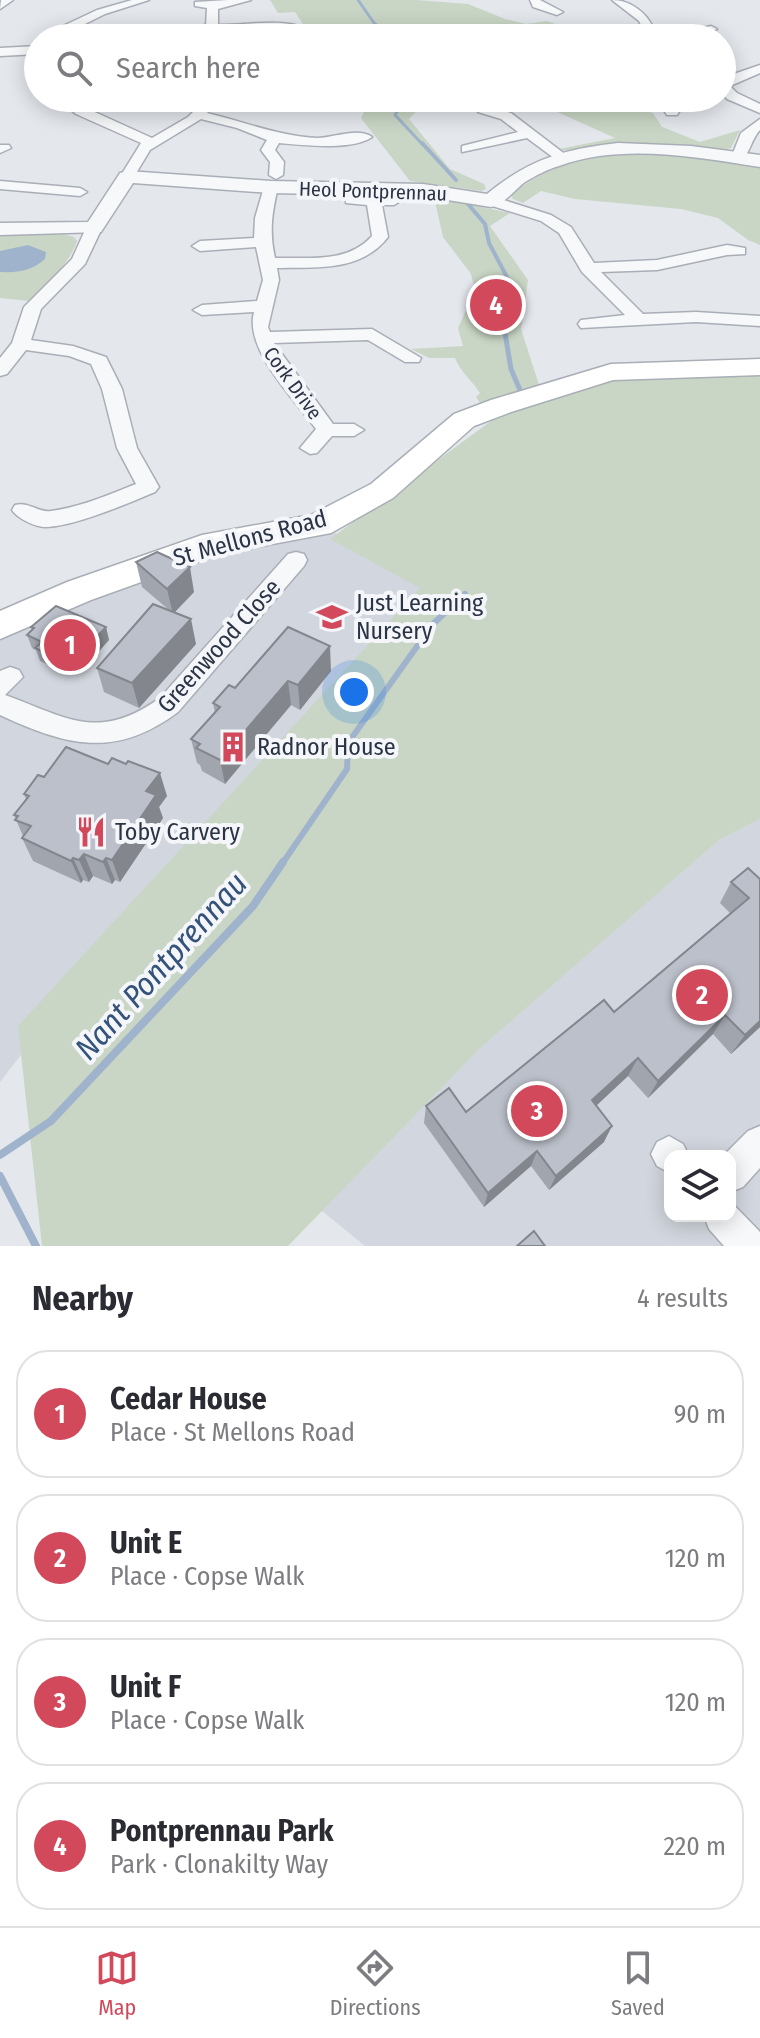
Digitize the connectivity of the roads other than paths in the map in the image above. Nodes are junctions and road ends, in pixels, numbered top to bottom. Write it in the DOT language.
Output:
graph roads {
  1 [pos="8,0"];
  2 [pos="144,0"];
  3 [pos="246,0"];
  4 [pos="535,0"];
  5 [pos="617,0"];
  6 [pos="199,4"];
  7 [pos="0,6"];
  8 [pos="214,6"];
  9 [pos="557,12"];
  10 [pos="74,24"];
  11 [pos="213,24"];
  12 [pos="645,24"];
  13 [pos="24,51"];
  14 [pos="0,52"];
  15 [pos="760,69"];
  16 [pos="736,78"];
  17 [pos="736,98"];
  18 [pos="760,109"];
  19 [pos="82,112"];
  20 [pos="202,112"];
  21 [pos="493,112"];
  22 [pos="200,115"];
  23 [pos="760,123"];
  24 [pos="529,133"];
  25 [pos="365,137"];
  26 [pos="275,138"];
  27 [pos="152,142"];
  28 [pos="467,149"];
  29 [pos="563,158"];
  30 [pos="738,158"];
  31 [pos="760,161"];
  32 [pos="127,177"];
  33 [pos="274,181"];
  34 [pos="0,185"];
  35 [pos="80,192"];
  36 [pos="351,200"];
  37 [pos="374,200"];
  38 [pos="394,200"];
  39 [pos="491,201"];
  40 [pos="200,224"];
  41 [pos="94,228"];
  42 [pos="0,229"];
  43 [pos="263,242"];
  44 [pos="660,251"];
  45 [pos="739,251"];
  46 [pos="676,261"];
  47 [pos="270,263"];
  48 [pos="588,268"];
  49 [pos="266,306"];
  50 [pos="202,310"];
  51 [pos="639,319"];
  52 [pos="388,321"];
  53 [pos="760,321"];
  54 [pos="587,324"];
  55 [pos="372,334"];
  56 [pos="262,338"];
  57 [pos="21,344"];
  58 [pos="412,358"];
  59 [pos="760,367"];
  60 [pos="0,370"];
  61 [pos="327,430"];
  62 [pos="354,430"];
  63 [pos="310,448"];
  64 [pos="23,510"];
  65 [pos="45,520"];
  66 [pos="37,542"];
  67 [pos="296,560"];
  68 [pos="0,626"];
  69 [pos="0,704"];
  70 [pos="760,1143"];
  71 [pos="736,1168"];
  72 [pos="727,1222"];
  73 [pos="748,1246"];
  1 -- 7 [label="street"];
  2 -- 10 [label="street"];
  3 -- 8 [label="street"];
  4 -- 9 [label="street"];
  5 -- 12 [label="street"];
  6 -- 8 [label="street"];
  8 -- 11 [label="street"];
  13 -- 14 [label="street"];
  15 -- 16 [label="street"];
  17 -- 18 [label="street"];
  19 -- 27 [label="street"];
  20 -- 22 [label="street"];
  21 -- 24 [label="street"];
  22 -- 26 [label="street"];
  22 -- 27 [label="street"];
  23 -- 30 [label="street"];
  24 -- 28 [label="street"];
  24 -- 29 [label="street"];
  25 -- 26 [label="street"];
  26 -- 33 [label="street, Cork Drive"];
  27 -- 32 [label="street"];
  29 -- 30 [label="street"];
  29 -- 39 [label="street"];
  30 -- 31 [label="street"];
  32 -- 33 [label="street, Heol Pontprennau"];
  32 -- 41 [label="street"];
  33 -- 39 [label="street, Heol Pontprennau"];
  33 -- 43 [label="street, Cork Drive"];
  34 -- 35 [label="street"];
  36 -- 37 [label="street"];
  37 -- 38 [label="street"];
  37 -- 47 [label="street"];
  39 -- 48 [label="street"];
  40 -- 43 [label="street"];
  41 -- 42 [label="street"];
  41 -- 57 [label="street"];
  43 -- 47 [label="street, Cork Drive"];
  44 -- 46 [label="street"];
  45 -- 46 [label="street"];
  46 -- 48 [label="street"];
  47 -- 49 [label="street, Cork Drive"];
  48 -- 51 [label="street"];
  49 -- 50 [label="street"];
  49 -- 56 [label="street, Cork Drive"];
  51 -- 53 [label="street"];
  51 -- 54 [label="street"];
  52 -- 55 [label="street"];
  55 -- 56 [label="street"];
  55 -- 58 [label="street"];
  56 -- 61 [label="street, Cork Drive"];
  57 -- 60 [label="street"];
  57 -- 65 [label="street"];
  59 -- 68 [label="main road, St Mellons Road"];
  61 -- 62 [label="street, Cork Drive"];
  61 -- 63 [label="street, Cork Drive"];
  64 -- 65 [label="street"];
  65 -- 66 [label="street"];
  67 -- 69 [label="street, Greenwood Close"];
  70 -- 71 [label="street"];
  72 -- 73 [label="street"];
}
